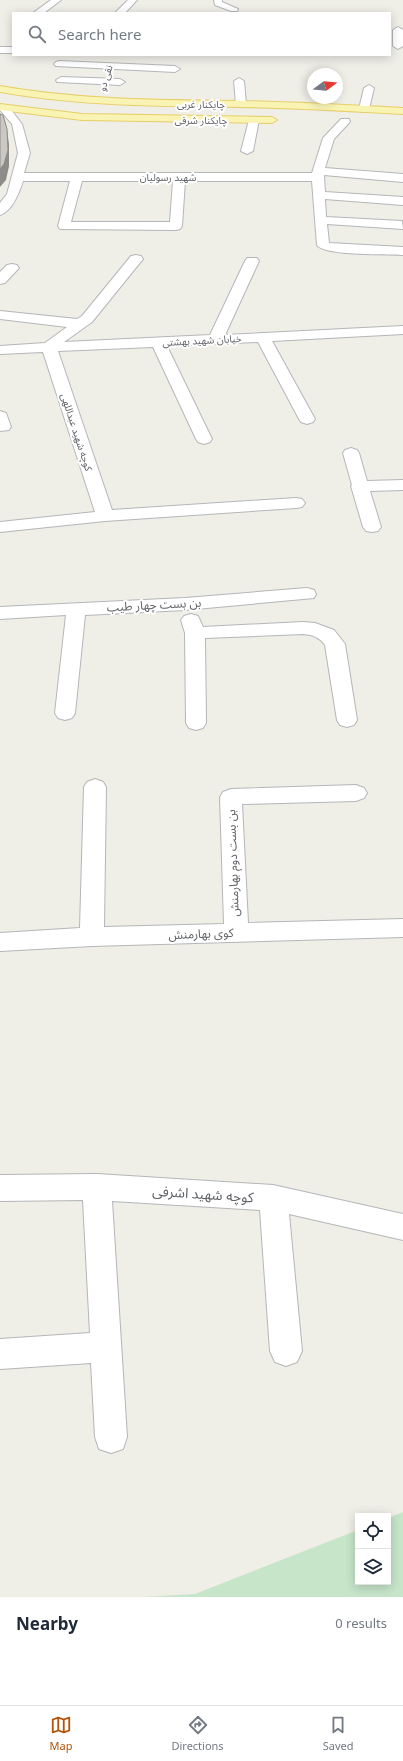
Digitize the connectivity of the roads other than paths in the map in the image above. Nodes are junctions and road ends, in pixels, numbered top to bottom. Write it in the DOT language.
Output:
graph roads {
  1 [pos="57,0"];
  2 [pos="133,0"];
  3 [pos="218,0"];
  4 [pos="234,9"];
  5 [pos="39,12"];
  6 [pos="121,12"];
  7 [pos="398,30"];
  8 [pos="397,46"];
  9 [pos="7,50"];
  10 [pos="112,56"];
  11 [pos="0,60"];
  12 [pos="60,64"];
  13 [pos="108,67"];
  14 [pos="175,69"];
  15 [pos="60,80"];
  16 [pos="239,81"];
  17 [pos="104,82"];
  18 [pos="132,82"];
  19 [pos="369,88"];
  20 [pos="0,89"];
  21 [pos="98,101"];
  22 [pos="241,104"];
  23 [pos="2,108"];
  24 [pos="364,109"];
  25 [pos="403,111"];
  26 [pos="254,120"];
  27 [pos="284,120"];
  28 [pos="330,121"];
  29 [pos="349,121"];
  30 [pos="247,151"];
  31 [pos="319,174"];
  32 [pos="18,177"];
  33 [pos="77,177"];
  34 [pos="179,177"];
  35 [pos="403,178"];
  36 [pos="319,195"];
  37 [pos="403,201"];
  38 [pos="0,211"];
  39 [pos="320,220"];
  40 [pos="402,225"];
  41 [pos="403,251"];
  42 [pos="136,258"];
  43 [pos="252,261"];
  44 [pos="12,268"];
  45 [pos="0,280"];
  46 [pos="0,315"];
  47 [pos="81,324"];
  48 [pos="403,330"];
  49 [pos="263,337"];
  50 [pos="215,340"];
  51 [pos="158,343"];
  52 [pos="49,347"];
  53 [pos="0,350"];
  54 [pos="307,419"];
  55 [pos="204,439"];
  56 [pos="351,454"];
  57 [pos="403,485"];
  58 [pos="359,486"];
  59 [pos="296,503"];
  60 [pos="105,516"];
  61 [pos="0,527"];
  62 [pos="372,527"];
  63 [pos="307,594"];
  64 [pos="185,604"];
  65 [pos="76,610"];
  66 [pos="0,613"];
  67 [pos="195,633"];
  68 [pos="65,713"];
  69 [pos="347,720"];
  70 [pos="196,723"];
  71 [pos="95,787"];
  72 [pos="356,793"];
  73 [pos="403,928"];
  74 [pos="236,933"];
  75 [pos="92,937"];
  76 [pos="0,942"];
  77 [pos="97,1187"];
  78 [pos="0,1188"];
  79 [pos="273,1198"];
  80 [pos="403,1227"];
  81 [pos="106,1347"];
  82 [pos="286,1351"];
  83 [pos="0,1354"];
  84 [pos="111,1437"];
  1 -- 5 [label="street"];
  2 -- 6 [label="street"];
  3 -- 4 [label="street"];
  7 -- 8 [label="street"];
  9 -- 11 [label="street"];
  10 -- 13 [label="street, نقی دو"];
  12 -- 13 [label="street"];
  13 -- 14 [label="street"];
  13 -- 17 [label="street, نقی دو"];
  15 -- 17 [label="street"];
  16 -- 22 [label="street"];
  17 -- 18 [label="street"];
  17 -- 21 [label="street, نقی دو"];
  19 -- 24 [label="street"];
  20 -- 21 [label="main road, چایکنار غربی"];
  21 -- 22 [label="main road, چایکنار غربی"];
  22 -- 24 [label="main road, چایکنار غربی"];
  23 -- 26 [label="main road, چایکنار شرقی"];
  23 -- 32 [label="street"];
  24 -- 25 [label="main road, چایکنار غربی"];
  26 -- 27 [label="main road, چایکنار شرقی"];
  26 -- 30 [label="street"];
  28 -- 29 [label="main road"];
  29 -- 31 [label="street"];
  31 -- 34 [label="street, شهید رسولیان"];
  31 -- 35 [label="street, شهید رسولیان"];
  31 -- 36 [label="street"];
  32 -- 33 [label="street, شهید رسولیان"];
  32 -- 38 [label="street"];
  33 -- 34 [label="street, شهید رسولیان"];
  33 -- 34 [label="street"];
  36 -- 37 [label="street"];
  36 -- 39 [label="street"];
  39 -- 40 [label="street"];
  39 -- 41 [label="street"];
  42 -- 47 [label="street"];
  43 -- 50 [label="street"];
  44 -- 45 [label="street"];
  46 -- 47 [label="street"];
  47 -- 52 [label="street"];
  48 -- 49 [label="street, خیابان شهید بهشتی"];
  49 -- 50 [label="street, خیابان شهید بهشتی"];
  49 -- 54 [label="street"];
  50 -- 51 [label="street, خیابان شهید بهشتی"];
  51 -- 52 [label="street, خیابان شهید بهشتی"];
  51 -- 55 [label="street"];
  52 -- 53 [label="street, خیابان شهید بهشتی"];
  52 -- 60 [label="street, کوچه شهید عبداللهی"];
  56 -- 58 [label="street"];
  57 -- 58 [label="street"];
  58 -- 62 [label="street"];
  59 -- 60 [label="street"];
  60 -- 61 [label="street"];
  63 -- 64 [label="street, بن بست چهار طیب"];
  64 -- 65 [label="street, بن بست چهار طیب"];
  64 -- 67 [label="street"];
  65 -- 66 [label="street, بن بست چهار طیب"];
  65 -- 68 [label="street"];
  67 -- 69 [label="street"];
  67 -- 70 [label="street"];
  71 -- 75 [label="street"];
  72 -- 74 [label="street, بن بست دوم بهارمنش"];
  73 -- 74 [label="street, کوی بهارمنش"];
  74 -- 75 [label="street, کوی بهارمنش"];
  75 -- 76 [label="street, کوی بهارمنش"];
  77 -- 78 [label="street, کوچه شهید اشرفی"];
  77 -- 79 [label="street, کوچه شهید اشرفی"];
  77 -- 81 [label="street"];
  79 -- 80 [label="street, کوچه شهید اشرفی"];
  79 -- 82 [label="street"];
  81 -- 83 [label="street"];
  81 -- 84 [label="street"];
}
